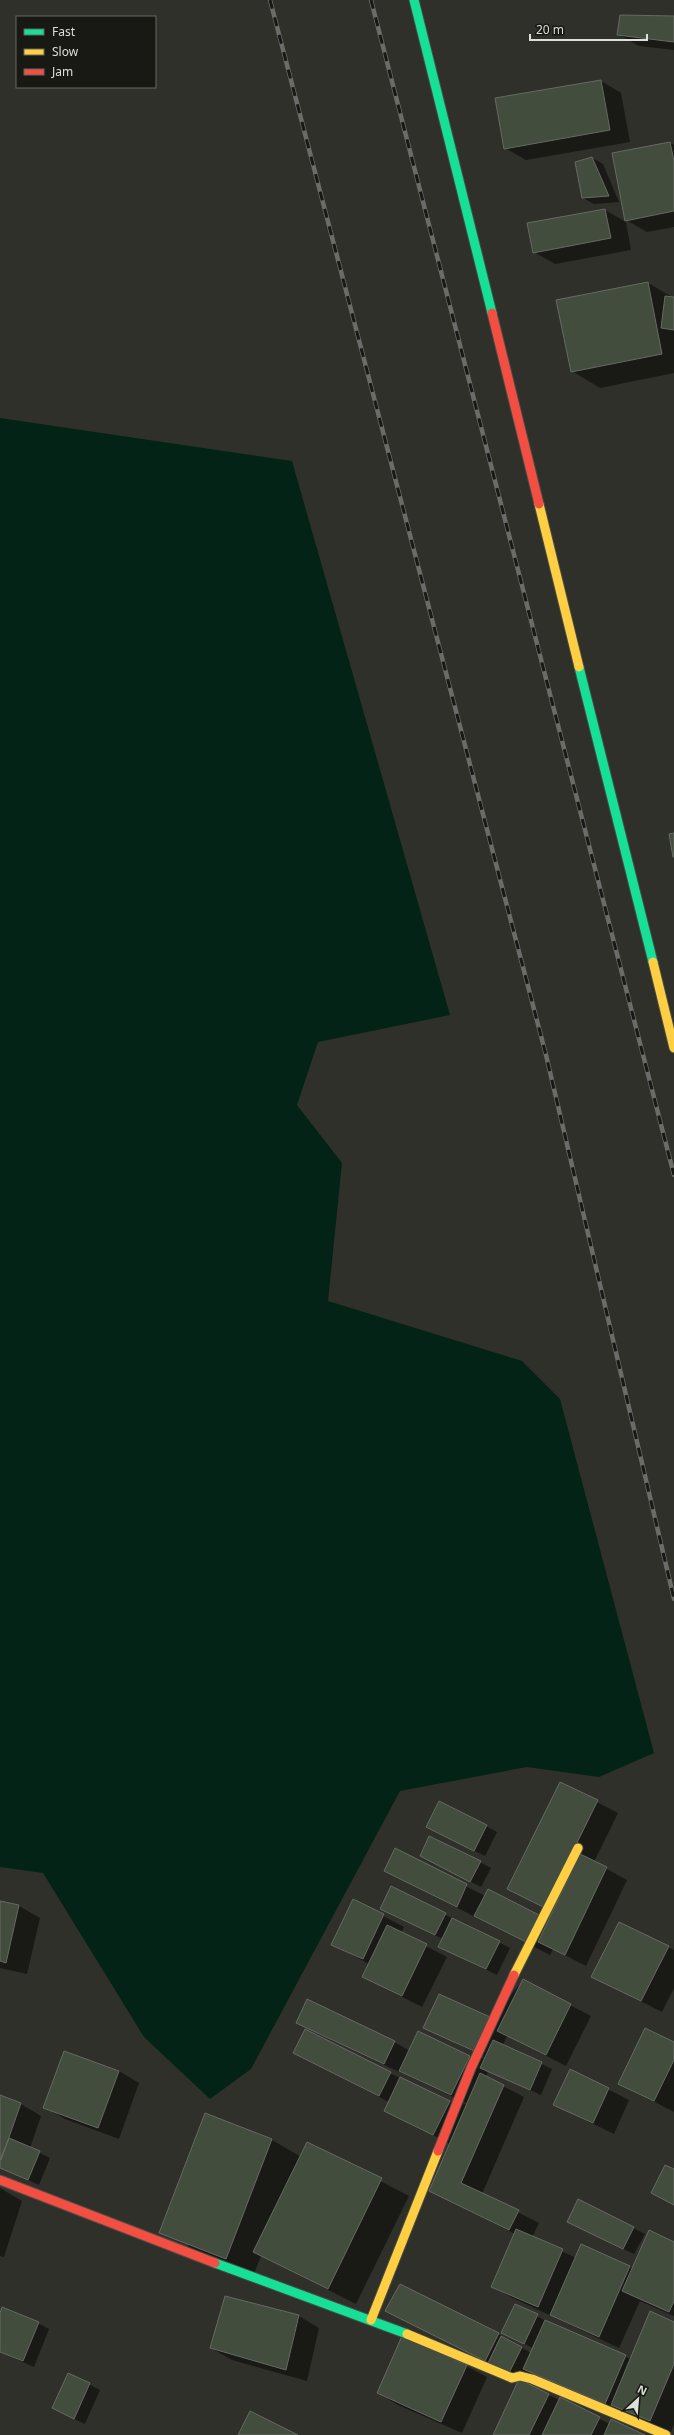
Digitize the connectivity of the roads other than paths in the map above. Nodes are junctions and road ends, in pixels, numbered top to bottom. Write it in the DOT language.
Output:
graph roads {
  1 [pos="414,0"];
  2 [pos="674,1048"];
  3 [pos="578,1848"];
  4 [pos="0,2180"];
  5 [pos="371,2320"];
  6 [pos="666,2435"];
  1 -- 2 [label="street"];
  3 -- 5 [label="street"];
  4 -- 5 [label="street"];
  5 -- 6 [label="street"];
}
